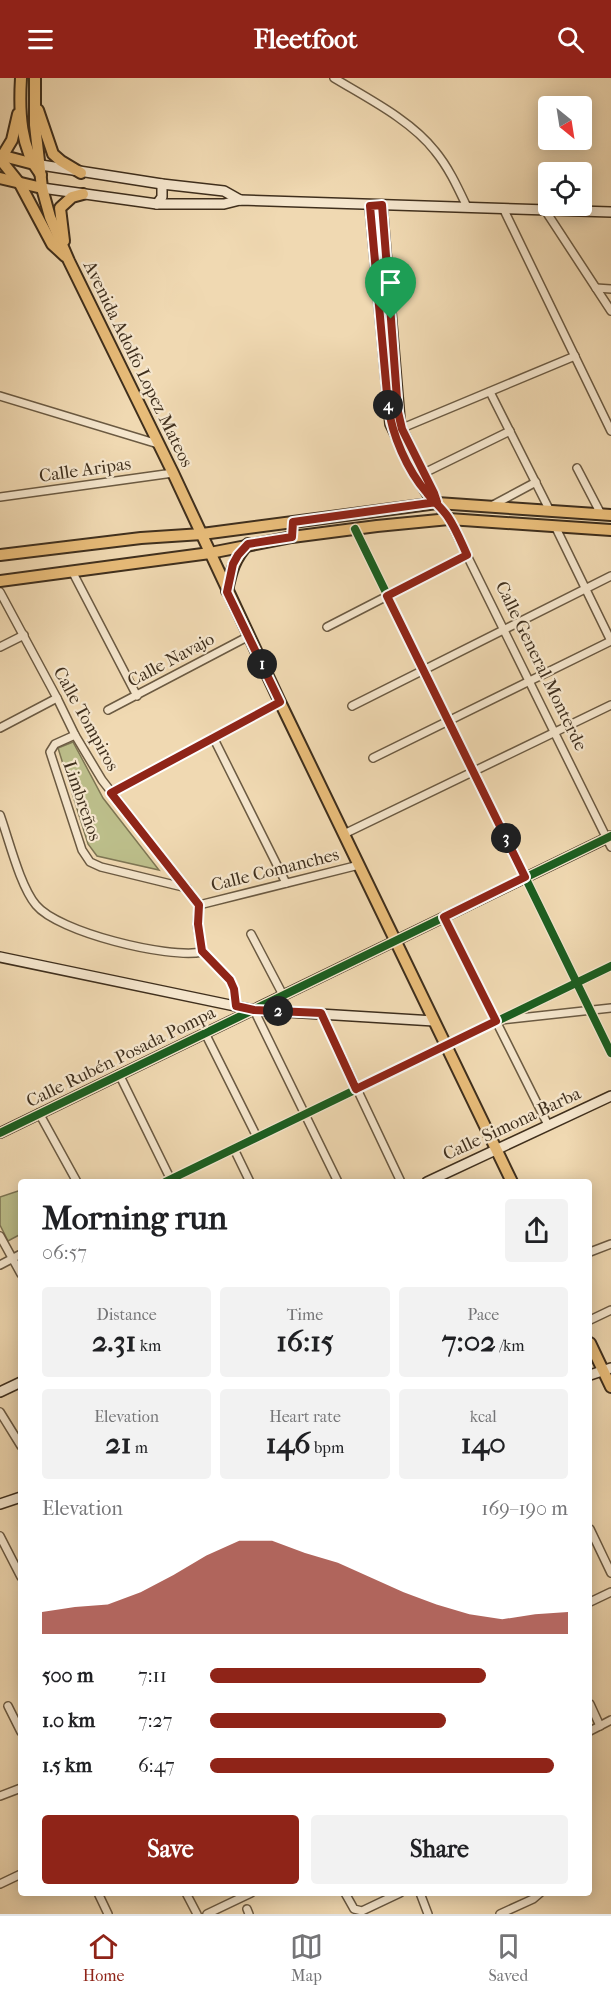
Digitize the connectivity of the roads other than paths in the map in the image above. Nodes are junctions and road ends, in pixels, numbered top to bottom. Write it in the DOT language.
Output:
graph roads {
  1 [pos="21,78"];
  2 [pos="35,78"];
  3 [pos="334,78"];
  4 [pos="35,101"];
  5 [pos="20,105"];
  6 [pos="1,156"];
  7 [pos="38,168"];
  8 [pos="81,173"];
  9 [pos="0,178"];
  10 [pos="20,184"];
  11 [pos="162,184"];
  12 [pos="42,188"];
  13 [pos="54,190"];
  14 [pos="83,194"];
  15 [pos="240,200"];
  16 [pos="157,204"];
  17 [pos="382,205"];
  18 [pos="370,206"];
  19 [pos="467,207"];
  20 [pos="503,208"];
  21 [pos="538,210"];
  22 [pos="592,211"];
  23 [pos="611,212"];
  24 [pos="549,216"];
  25 [pos="64,248"];
  26 [pos="69,261"];
  27 [pos="596,288"];
  28 [pos="611,289"];
  29 [pos="611,311"];
  30 [pos="575,356"];
  31 [pos="490,392"];
  32 [pos="0,396"];
  33 [pos="397,430"];
  34 [pos="510,431"];
  35 [pos="611,431"];
  36 [pos="158,444"];
  37 [pos="577,468"];
  38 [pos="173,473"];
  39 [pos="420,475"];
  40 [pos="536,482"];
  41 [pos="0,497"];
  42 [pos="437,502"];
  43 [pos="493,505"];
  44 [pos="549,509"];
  45 [pos="606,514"];
  46 [pos="449,519"];
  47 [pos="293,522"];
  48 [pos="555,526"];
  49 [pos="355,529"];
  50 [pos="611,530"];
  51 [pos="202,534"];
  52 [pos="292,537"];
  53 [pos="248,544"];
  54 [pos="210,553"];
  55 [pos="0,555"];
  56 [pos="467,555"];
  57 [pos="72,571"];
  58 [pos="611,576"];
  59 [pos="0,581"];
  60 [pos="586,589"];
  61 [pos="0,592"];
  62 [pos="227,592"];
  63 [pos="387,596"];
  64 [pos="327,627"];
  65 [pos="505,630"];
  66 [pos="24,635"];
  67 [pos="249,636"];
  68 [pos="611,641"];
  69 [pos="0,647"];
  70 [pos="424,670"];
  71 [pos="530,681"];
  72 [pos="137,696"];
  73 [pos="57,698"];
  74 [pos="280,702"];
  75 [pos="611,705"];
  76 [pos="352,706"];
  77 [pos="108,710"];
  78 [pos="449,721"];
  79 [pos="0,728"];
  80 [pos="555,732"];
  81 [pos="75,735"];
  82 [pos="213,737"];
  83 [pos="372,759"];
  84 [pos="473,771"];
  85 [pos="111,793"];
  86 [pos="0,815"];
  87 [pos="344,834"];
  88 [pos="610,840"];
  89 [pos="359,865"];
  90 [pos="525,877"];
  91 [pos="286,883"];
  92 [pos="187,888"];
  93 [pos="199,905"];
  94 [pos="444,917"];
  95 [pos="251,934"];
  96 [pos="396,941"];
  97 [pos="202,951"];
  98 [pos="0,957"];
  99 [pos="611,966"];
  100 [pos="577,983"];
  101 [pos="283,995"];
  102 [pos="236,1006"];
  103 [pos="611,1008"];
  104 [pos="254,1010"];
  105 [pos="591,1011"];
  106 [pos="321,1013"];
  107 [pos="496,1021"];
  108 [pos="434,1022"];
  109 [pos="205,1033"];
  110 [pos="446,1045"];
  111 [pos="611,1053"];
  112 [pos="119,1074"];
  113 [pos="356,1089"];
  114 [pos="611,1096"];
  115 [pos="39,1113"];
  116 [pos="305,1114"];
  117 [pos="548,1125"];
  118 [pos="0,1133"];
  119 [pos="257,1137"];
  120 [pos="234,1149"];
  121 [pos="496,1150"];
  122 [pos="75,1179"];
  123 [pos="168,1179"];
  124 [pos="173,1179"];
  125 [pos="249,1179"];
  126 [pos="337,1179"];
  127 [pos="400,1179"];
  128 [pos="433,1179"];
  129 [pos="510,1179"];
  130 [pos="0,1236"];
  131 [pos="611,1244"];
  132 [pos="592,1251"];
  133 [pos="18,1256"];
  134 [pos="12,1259"];
  135 [pos="0,1265"];
  136 [pos="18,1269"];
  137 [pos="611,1310"];
  138 [pos="592,1319"];
  139 [pos="592,1346"];
  140 [pos="607,1370"];
  141 [pos="592,1374"];
  142 [pos="18,1383"];
  143 [pos="611,1387"];
  144 [pos="0,1392"];
  145 [pos="0,1412"];
  146 [pos="18,1441"];
  147 [pos="18,1498"];
  148 [pos="0,1504"];
  149 [pos="592,1533"];
  150 [pos="0,1536"];
  151 [pos="18,1571"];
  152 [pos="611,1573"];
  153 [pos="611,1592"];
  154 [pos="592,1601"];
  155 [pos="8,1706"];
  156 [pos="592,1708"];
  157 [pos="611,1720"];
  158 [pos="18,1726"];
  159 [pos="600,1726"];
  160 [pos="592,1730"];
  161 [pos="18,1789"];
  162 [pos="0,1797"];
  163 [pos="18,1875"];
  164 [pos="0,1884"];
  165 [pos="99,1896"];
  166 [pos="188,1896"];
  167 [pos="245,1896"];
  168 [pos="347,1896"];
  169 [pos="394,1896"];
  170 [pos="421,1896"];
  171 [pos="535,1896"];
  172 [pos="108,1914"];
  173 [pos="197,1914"];
  174 [pos="207,1914"];
  175 [pos="428,1914"];
  176 [pos="500,1914"];
  1 -- 5 [label="main road"];
  2 -- 4 [label="main road"];
  3 -- 19 [label="street"];
  4 -- 7 [label="main road"];
  4 -- 8 [label="main road"];
  5 -- 6 [label="main road"];
  5 -- 7 [label="main road"];
  6 -- 7 [label="main road"];
  6 -- 10 [label="main road"];
  7 -- 8 [label="street"];
  7 -- 12 [label="main road, Avenida Adolfo Lopez Mateos"];
  7 -- 13 [label="street"];
  8 -- 11 [label="street"];
  9 -- 10 [label="main road"];
  10 -- 12 [label="main road"];
  10 -- 26 [label="main road"];
  11 -- 15 [label="street"];
  11 -- 16 [label="street"];
  12 -- 13 [label="street"];
  12 -- 25 [label="main road, Avenida Adolfo Lopez Mateos"];
  13 -- 14 [label="street"];
  14 -- 16 [label="street"];
  14 -- 25 [label="main road"];
  15 -- 16 [label="street"];
  15 -- 18 [label="street"];
  17 -- 18 [label="street"];
  17 -- 19 [label="street"];
  17 -- 33 [label="street, Calle General Monterde"];
  18 -- 33 [label="street, Calle General Monterde"];
  19 -- 20 [label="street"];
  20 -- 21 [label="street"];
  20 -- 30 [label="street"];
  22 -- 23 [label="street"];
  24 -- 27 [label="street"];
  25 -- 26 [label="main road, Avenida Adolfo Lopez Mateos"];
  26 -- 36 [label="main road, Avenida Adolfo Lopez Mateos"];
  27 -- 28 [label="street"];
  27 -- 29 [label="street"];
  30 -- 31 [label="street"];
  30 -- 35 [label="street"];
  31 -- 33 [label="street"];
  31 -- 34 [label="street"];
  32 -- 36 [label="street"];
  33 -- 39 [label="street, Calle General Monterde"];
  34 -- 39 [label="street"];
  34 -- 40 [label="street"];
  36 -- 38 [label="main road, Avenida Adolfo Lopez Mateos"];
  37 -- 45 [label="street"];
  38 -- 41 [label="street, Calle Aripas"];
  38 -- 51 [label="main road, Avenida Adolfo Lopez Mateos"];
  39 -- 42 [label="street, Calle General Monterde"];
  40 -- 43 [label="street"];
  40 -- 44 [label="street"];
  42 -- 43 [label="main road"];
  42 -- 46 [label="street, Calle General Monterde"];
  42 -- 47 [label="main road"];
  43 -- 44 [label="main road"];
  44 -- 45 [label="main road"];
  46 -- 48 [label="main road"];
  46 -- 49 [label="main road"];
  46 -- 56 [label="street, Calle General Monterde"];
  47 -- 51 [label="main road"];
  47 -- 52 [label="main road"];
  48 -- 50 [label="main road"];
  48 -- 60 [label="street"];
  49 -- 52 [label="main road"];
  49 -- 63 [label="street"];
  51 -- 54 [label="main road, Avenida Adolfo Lopez Mateos"];
  51 -- 55 [label="main road"];
  52 -- 53 [label="main road"];
  53 -- 54 [label="main road"];
  53 -- 62 [label="main road"];
  54 -- 57 [label="main road"];
  54 -- 62 [label="main road, Avenida Adolfo Lopez Mateos"];
  56 -- 63 [label="street"];
  56 -- 65 [label="street, Calle General Monterde"];
  57 -- 59 [label="main road"];
  57 -- 72 [label="street"];
  58 -- 60 [label="street"];
  60 -- 65 [label="street"];
  60 -- 68 [label="street"];
  61 -- 66 [label="street, Calle Tompiros"];
  62 -- 67 [label="main road, Avenida Adolfo Lopez Mateos"];
  63 -- 64 [label="street"];
  63 -- 70 [label="street"];
  65 -- 70 [label="street"];
  65 -- 71 [label="street, Calle General Monterde"];
  66 -- 69 [label="street"];
  66 -- 73 [label="street, Calle Tompiros"];
  67 -- 72 [label="street, Calle Navajo"];
  67 -- 74 [label="main road, Avenida Adolfo Lopez Mateos"];
  68 -- 71 [label="street"];
  70 -- 76 [label="street"];
  70 -- 78 [label="street"];
  71 -- 78 [label="street"];
  71 -- 80 [label="street, Calle General Monterde"];
  72 -- 77 [label="street, Calle Navajo"];
  73 -- 79 [label="street"];
  73 -- 81 [label="street, Calle Tompiros"];
  74 -- 82 [label="street"];
  74 -- 87 [label="main road, Avenida Adolfo Lopez Mateos"];
  75 -- 80 [label="street"];
  78 -- 83 [label="street"];
  78 -- 84 [label="street"];
  80 -- 84 [label="street"];
  80 -- 88 [label="street, Calle General Monterde"];
  81 -- 85 [label="street, Calle Tompiros"];
  81 -- 92 [label="street, Limbreños"];
  82 -- 85 [label="street"];
  82 -- 91 [label="street"];
  84 -- 87 [label="street"];
  84 -- 90 [label="street"];
  85 -- 92 [label="street, Calle Tompiros"];
  86 -- 97 [label="street"];
  87 -- 89 [label="main road, Avenida Adolfo Lopez Mateos"];
  88 -- 90 [label="street, Calle Rubén Posada Pompa"];
  89 -- 91 [label="street, Calle Comanches"];
  89 -- 96 [label="main road, Avenida Adolfo Lopez Mateos"];
  90 -- 94 [label="street, Calle Rubén Posada Pompa"];
  90 -- 100 [label="street"];
  91 -- 93 [label="street, Calle Comanches"];
  92 -- 93 [label="street, Calle Tompiros"];
  93 -- 97 [label="street"];
  94 -- 96 [label="street, Calle Rubén Posada Pompa"];
  94 -- 107 [label="street"];
  95 -- 101 [label="street"];
  96 -- 101 [label="street, Calle Rubén Posada Pompa"];
  96 -- 108 [label="main road, Avenida Adolfo Lopez Mateos"];
  97 -- 102 [label="street"];
  98 -- 102 [label="street"];
  99 -- 100 [label="street"];
  100 -- 105 [label="street"];
  100 -- 107 [label="street"];
  101 -- 104 [label="street, Calle Rubén Posada Pompa"];
  102 -- 104 [label="street"];
  103 -- 105 [label="street"];
  104 -- 106 [label="street"];
  104 -- 109 [label="street, Calle Rubén Posada Pompa"];
  104 -- 116 [label="street"];
  105 -- 107 [label="street"];
  105 -- 111 [label="street"];
  106 -- 108 [label="street"];
  106 -- 113 [label="street"];
  107 -- 110 [label="street"];
  107 -- 117 [label="street"];
  108 -- 110 [label="main road, Avenida Adolfo Lopez Mateos"];
  109 -- 112 [label="street, Calle Rubén Posada Pompa"];
  109 -- 119 [label="street"];
  110 -- 113 [label="street"];
  110 -- 121 [label="main road, Avenida Adolfo Lopez Mateos"];
  112 -- 115 [label="street, Calle Rubén Posada Pompa"];
  112 -- 123 [label="street"];
  113 -- 116 [label="street"];
  113 -- 127 [label="street"];
  114 -- 117 [label="street, Calle Simona Barba"];
  115 -- 118 [label="street, Calle Rubén Posada Pompa"];
  115 -- 122 [label="street"];
  116 -- 119 [label="street"];
  116 -- 126 [label="street"];
  117 -- 121 [label="street, Calle Simona Barba"];
  119 -- 120 [label="street"];
  120 -- 124 [label="street"];
  120 -- 125 [label="street"];
  121 -- 128 [label="street, Calle Simona Barba"];
  121 -- 129 [label="main road, Avenida Adolfo Lopez Mateos"];
  130 -- 134 [label="street"];
  131 -- 132 [label="street"];
  133 -- 134 [label="street"];
  134 -- 135 [label="street"];
  134 -- 136 [label="street"];
  137 -- 138 [label="street"];
  139 -- 140 [label="main road"];
  140 -- 141 [label="street"];
  140 -- 143 [label="main road"];
  142 -- 144 [label="street"];
  145 -- 146 [label="street"];
  147 -- 148 [label="street"];
  149 -- 152 [label="street"];
  150 -- 151 [label="street"];
  153 -- 154 [label="street"];
  155 -- 158 [label="street"];
  156 -- 159 [label="street"];
  157 -- 159 [label="street"];
  159 -- 160 [label="street"];
  161 -- 162 [label="street"];
  163 -- 164 [label="street"];
  165 -- 172 [label="street"];
  166 -- 173 [label="street"];
  167 -- 174 [label="street"];
  168 -- 169 [label="street"];
  170 -- 175 [label="street"];
  171 -- 176 [label="street"];
}
